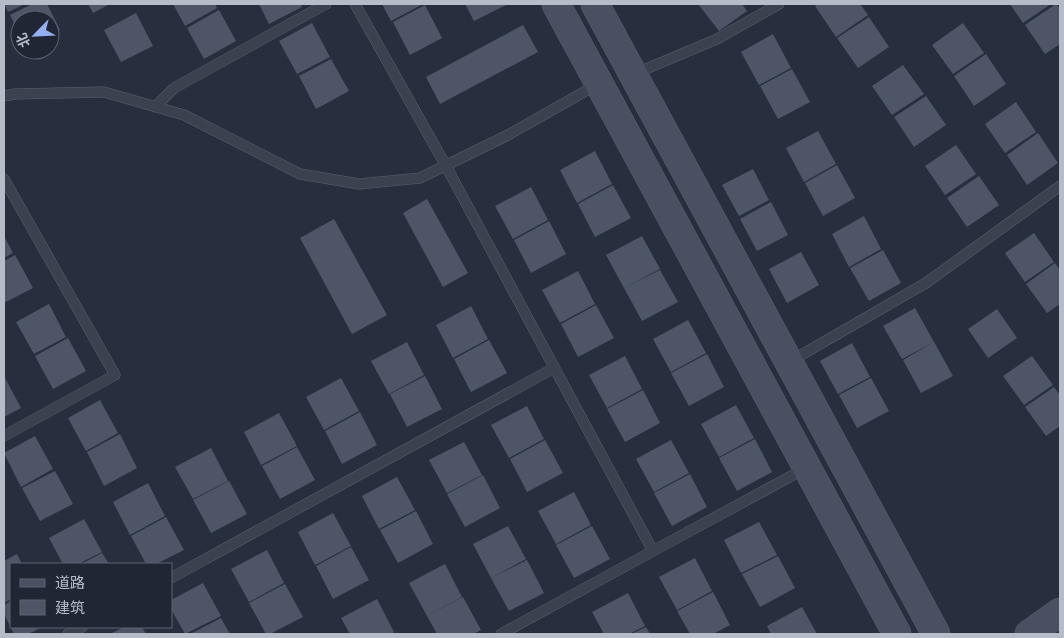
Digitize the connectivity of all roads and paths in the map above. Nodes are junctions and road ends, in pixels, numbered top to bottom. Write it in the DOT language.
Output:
graph roads {
  1 [pos="326,4"];
  2 [pos="355,4"];
  3 [pos="556,4"];
  4 [pos="595,4"];
  5 [pos="779,4"];
  6 [pos="633,74"];
  7 [pos="599,84"];
  8 [pos="4,96"];
  9 [pos="155,107"];
  10 [pos="446,166"];
  11 [pos="4,179"];
  12 [pos="1060,186"];
  13 [pos="789,362"];
  14 [pos="554,368"];
  15 [pos="4,436"];
  16 [pos="807,468"];
  17 [pos="653,551"];
  18 [pos="172,577"];
  19 [pos="1060,612"];
  20 [pos="80,628"];
  21 [pos="68,634"];
  22 [pos="501,634"];
  23 [pos="896,634"];
  24 [pos="936,634"];
  25 [pos="1029,634"];
  1 -- 9 [label="lane"];
  2 -- 10 [label="lane"];
  3 -- 7 [label="street"];
  4 -- 6 [label="street"];
  5 -- 6 [label="lane"];
  6 -- 7 [label="street"];
  6 -- 13 [label="street"];
  7 -- 10 [label="lane"];
  7 -- 16 [label="street"];
  8 -- 9 [label="lane"];
  9 -- 10 [label="lane"];
  10 -- 14 [label="lane"];
  11 -- 15 [label="lane"];
  12 -- 13 [label="lane"];
  13 -- 24 [label="street"];
  14 -- 17 [label="lane"];
  14 -- 18 [label="lane"];
  16 -- 17 [label="lane"];
  16 -- 23 [label="street"];
  17 -- 22 [label="lane"];
  19 -- 25 [label="street"];
  20 -- 21 [label="lane"];
}
